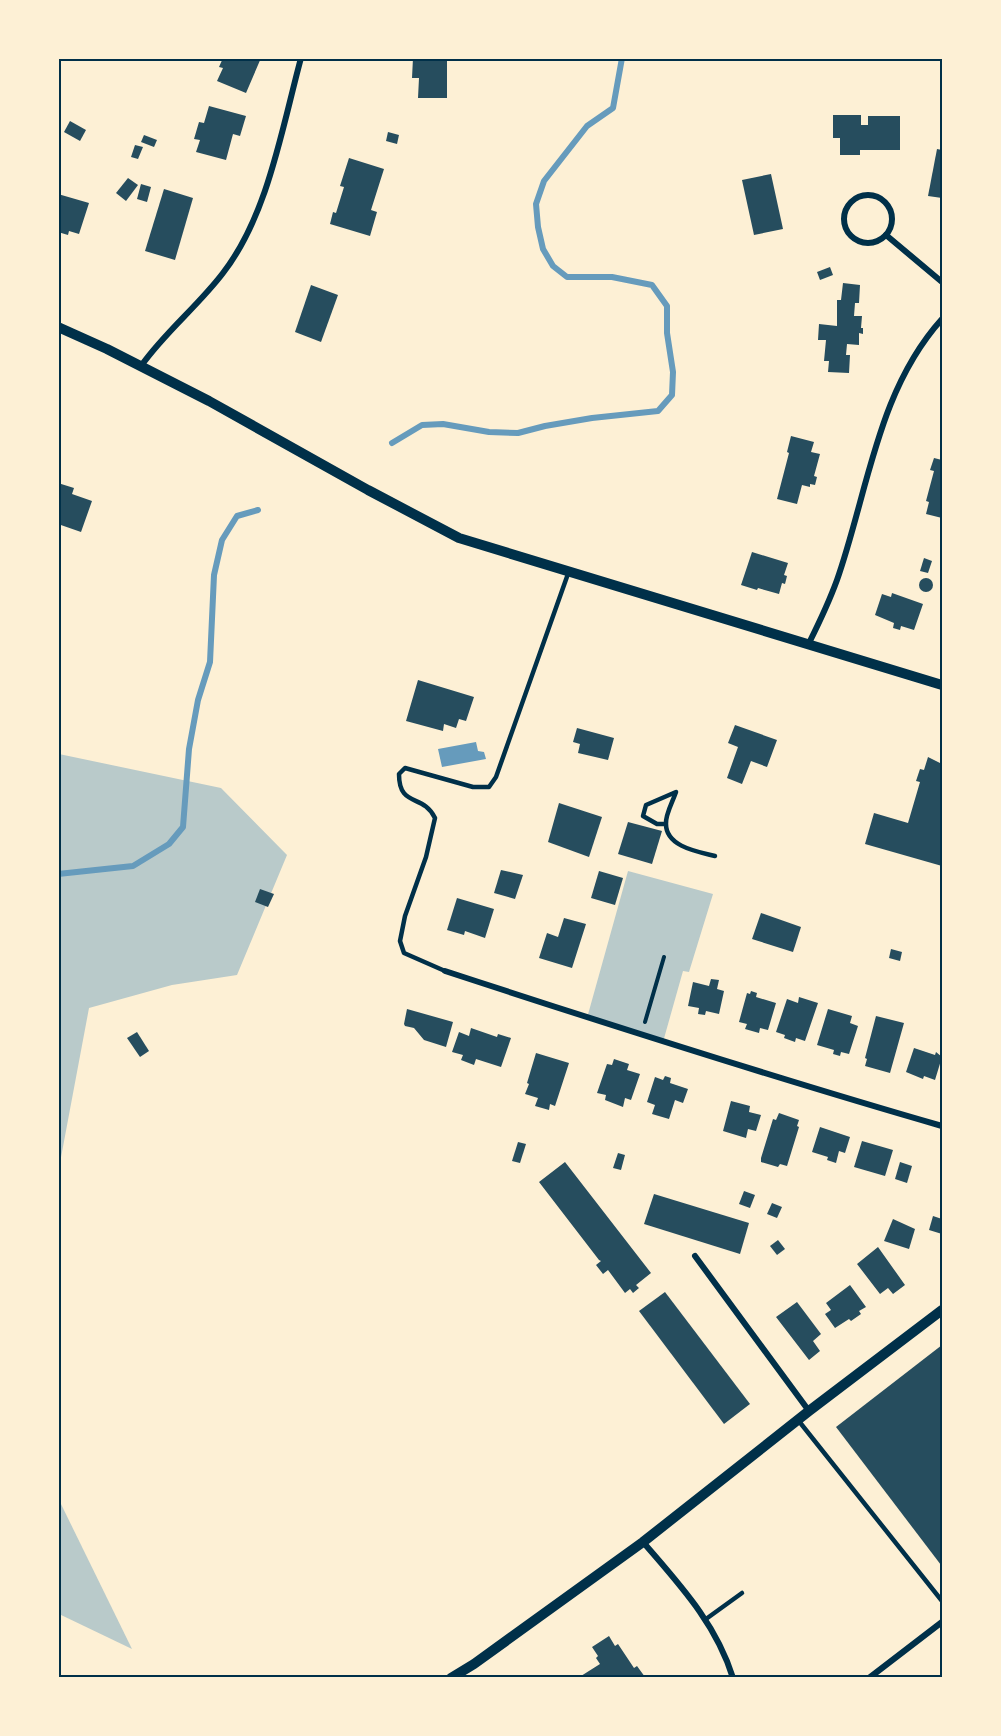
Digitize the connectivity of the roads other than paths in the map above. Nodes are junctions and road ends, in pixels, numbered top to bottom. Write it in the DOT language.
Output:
graph roads {
  1 [pos="301,58"];
  2 [pos="886,235"];
  3 [pos="942,282"];
  4 [pos="942,319"];
  5 [pos="58,327"];
  6 [pos="141,366"];
  7 [pos="569,571"];
  8 [pos="809,644"];
  9 [pos="942,685"];
  10 [pos="665,824"];
  11 [pos="715,856"];
  12 [pos="445,971"];
  13 [pos="942,1126"];
  14 [pos="695,1256"];
  15 [pos="942,1310"];
  16 [pos="808,1411"];
  17 [pos="798,1419"];
  18 [pos="643,1542"];
  19 [pos="742,1593"];
  20 [pos="942,1601"];
  21 [pos="706,1619"];
  22 [pos="942,1622"];
  23 [pos="451,1677"];
  24 [pos="734,1677"];
  25 [pos="869,1677"];
  1 -- 6 [label="street"];
  2 -- 2 [label="street"];
  2 -- 3 [label="street"];
  4 -- 8 [label="street"];
  5 -- 6 [label="street"];
  6 -- 7 [label="street"];
  7 -- 8 [label="street"];
  7 -- 12 [label="lane"];
  8 -- 9 [label="street"];
  10 -- 10 [label="lane"];
  10 -- 11 [label="lane"];
  12 -- 13 [label="street"];
  14 -- 16 [label="street"];
  15 -- 16 [label="street"];
  16 -- 17 [label="street"];
  17 -- 18 [label="street"];
  17 -- 20 [label="lane"];
  18 -- 21 [label="street"];
  18 -- 23 [label="street"];
  19 -- 21 [label="lane"];
  21 -- 24 [label="street"];
  22 -- 25 [label="street"];
}
